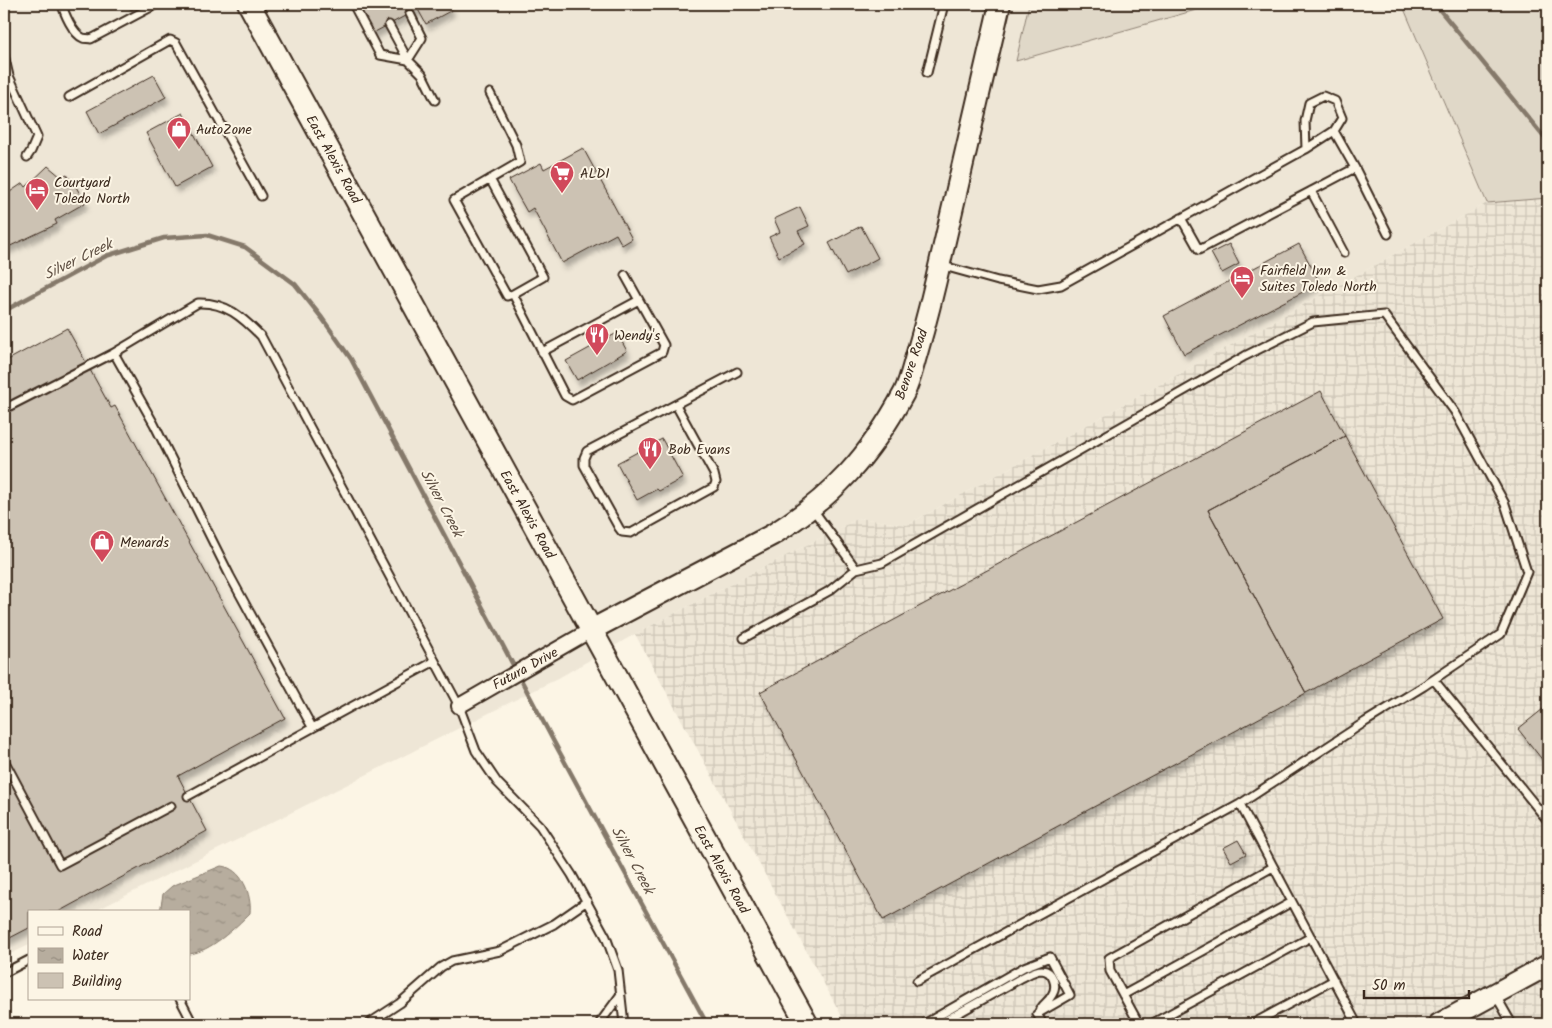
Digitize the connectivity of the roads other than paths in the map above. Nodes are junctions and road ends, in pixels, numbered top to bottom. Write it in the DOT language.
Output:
graph roads {
  1 [pos="62,4"];
  2 [pos="157,4"];
  3 [pos="249,4"];
  4 [pos="353,4"];
  5 [pos="944,4"];
  6 [pos="1000,4"];
  7 [pos="410,14"];
  8 [pos="389,25"];
  9 [pos="4,55"];
  10 [pos="408,60"];
  11 [pos="927,73"];
  12 [pos="6,78"];
  13 [pos="490,93"];
  14 [pos="69,97"];
  15 [pos="435,100"];
  16 [pos="1334,131"];
  17 [pos="1306,149"];
  18 [pos="27,157"];
  19 [pos="1356,168"];
  20 [pos="490,179"];
  21 [pos="1311,191"];
  22 [pos="261,196"];
  23 [pos="1181,218"];
  24 [pos="1388,234"];
  25 [pos="1344,253"];
  26 [pos="940,265"];
  27 [pos="625,275"];
  28 [pos="513,294"];
  29 [pos="639,300"];
  30 [pos="542,352"];
  31 [pos="114,353"];
  32 [pos="737,372"];
  33 [pos="676,405"];
  34 [pos="4,409"];
  35 [pos="812,508"];
  36 [pos="856,569"];
  37 [pos="591,630"];
  38 [pos="744,638"];
  39 [pos="435,660"];
  40 [pos="1434,680"];
  41 [pos="459,706"];
  42 [pos="312,727"];
  43 [pos="4,760"];
  44 [pos="188,796"];
  45 [pos="1240,804"];
  46 [pos="171,806"];
  47 [pos="1548,822"];
  48 [pos="1273,867"];
  49 [pos="586,901"];
  50 [pos="1292,902"];
  51 [pos="1311,937"];
  52 [pos="28,961"];
  53 [pos="1548,965"];
  54 [pos="4,973"];
  55 [pos="1334,980"];
  56 [pos="918,981"];
  57 [pos="621,994"];
  58 [pos="1494,994"];
  59 [pos="1123,995"];
  60 [pos="181,1000"];
  61 [pos="1038,1014"];
  62 [pos="193,1024"];
  63 [pos="368,1024"];
  64 [pos="599,1024"];
  65 [pos="624,1024"];
  66 [pos="807,1024"];
  67 [pos="924,1024"];
  68 [pos="939,1024"];
  69 [pos="1042,1024"];
  70 [pos="1139,1024"];
  71 [pos="1151,1024"];
  72 [pos="1252,1024"];
  73 [pos="1357,1024"];
  74 [pos="1438,1024"];
  75 [pos="1512,1024"];
  1 -- 2 [label="lane"];
  3 -- 37 [label="main road, East Alexis Road"];
  4 -- 10 [label="lane"];
  5 -- 11 [label="lane"];
  6 -- 26 [label="main road, Benore Road"];
  7 -- 10 [label="lane"];
  8 -- 10 [label="lane"];
  9 -- 12 [label="lane"];
  10 -- 15 [label="lane"];
  12 -- 18 [label="lane"];
  13 -- 20 [label="lane"];
  14 -- 22 [label="lane"];
  16 -- 17 [label="lane"];
  16 -- 17 [label="lane"];
  16 -- 19 [label="lane"];
  17 -- 23 [label="lane"];
  19 -- 21 [label="lane"];
  19 -- 24 [label="lane"];
  20 -- 28 [label="lane"];
  20 -- 28 [label="lane"];
  21 -- 23 [label="lane"];
  21 -- 25 [label="lane"];
  23 -- 26 [label="lane"];
  26 -- 35 [label="main road, Benore Road"];
  27 -- 29 [label="lane"];
  28 -- 30 [label="lane"];
  29 -- 30 [label="lane"];
  29 -- 30 [label="lane"];
  31 -- 34 [label="lane"];
  31 -- 39 [label="lane"];
  31 -- 42 [label="lane"];
  32 -- 33 [label="lane"];
  33 -- 33 [label="lane"];
  35 -- 36 [label="lane"];
  35 -- 37 [label="main road, Benore Road"];
  36 -- 38 [label="lane"];
  36 -- 40 [label="lane"];
  37 -- 41 [label="street, Futura Drive"];
  37 -- 66 [label="main road, East Alexis Road"];
  39 -- 41 [label="lane"];
  39 -- 42 [label="lane"];
  40 -- 45 [label="lane"];
  40 -- 47 [label="lane"];
  41 -- 49 [label="lane"];
  42 -- 44 [label="lane"];
  43 -- 46 [label="lane"];
  45 -- 48 [label="lane"];
  45 -- 56 [label="lane"];
  48 -- 50 [label="lane"];
  48 -- 59 [label="lane"];
  49 -- 57 [label="lane"];
  49 -- 63 [label="lane"];
  50 -- 51 [label="lane"];
  50 -- 59 [label="lane"];
  51 -- 55 [label="lane"];
  51 -- 71 [label="lane"];
  52 -- 54 [label="lane"];
  53 -- 58 [label="main road"];
  55 -- 72 [label="lane"];
  55 -- 73 [label="lane"];
  57 -- 64 [label="lane"];
  57 -- 65 [label="lane"];
  58 -- 74 [label="main road"];
  58 -- 75 [label="lane"];
  59 -- 70 [label="lane"];
  60 -- 62 [label="lane"];
  61 -- 67 [label="lane"];
  61 -- 68 [label="lane"];
  61 -- 69 [label="lane"];
}
